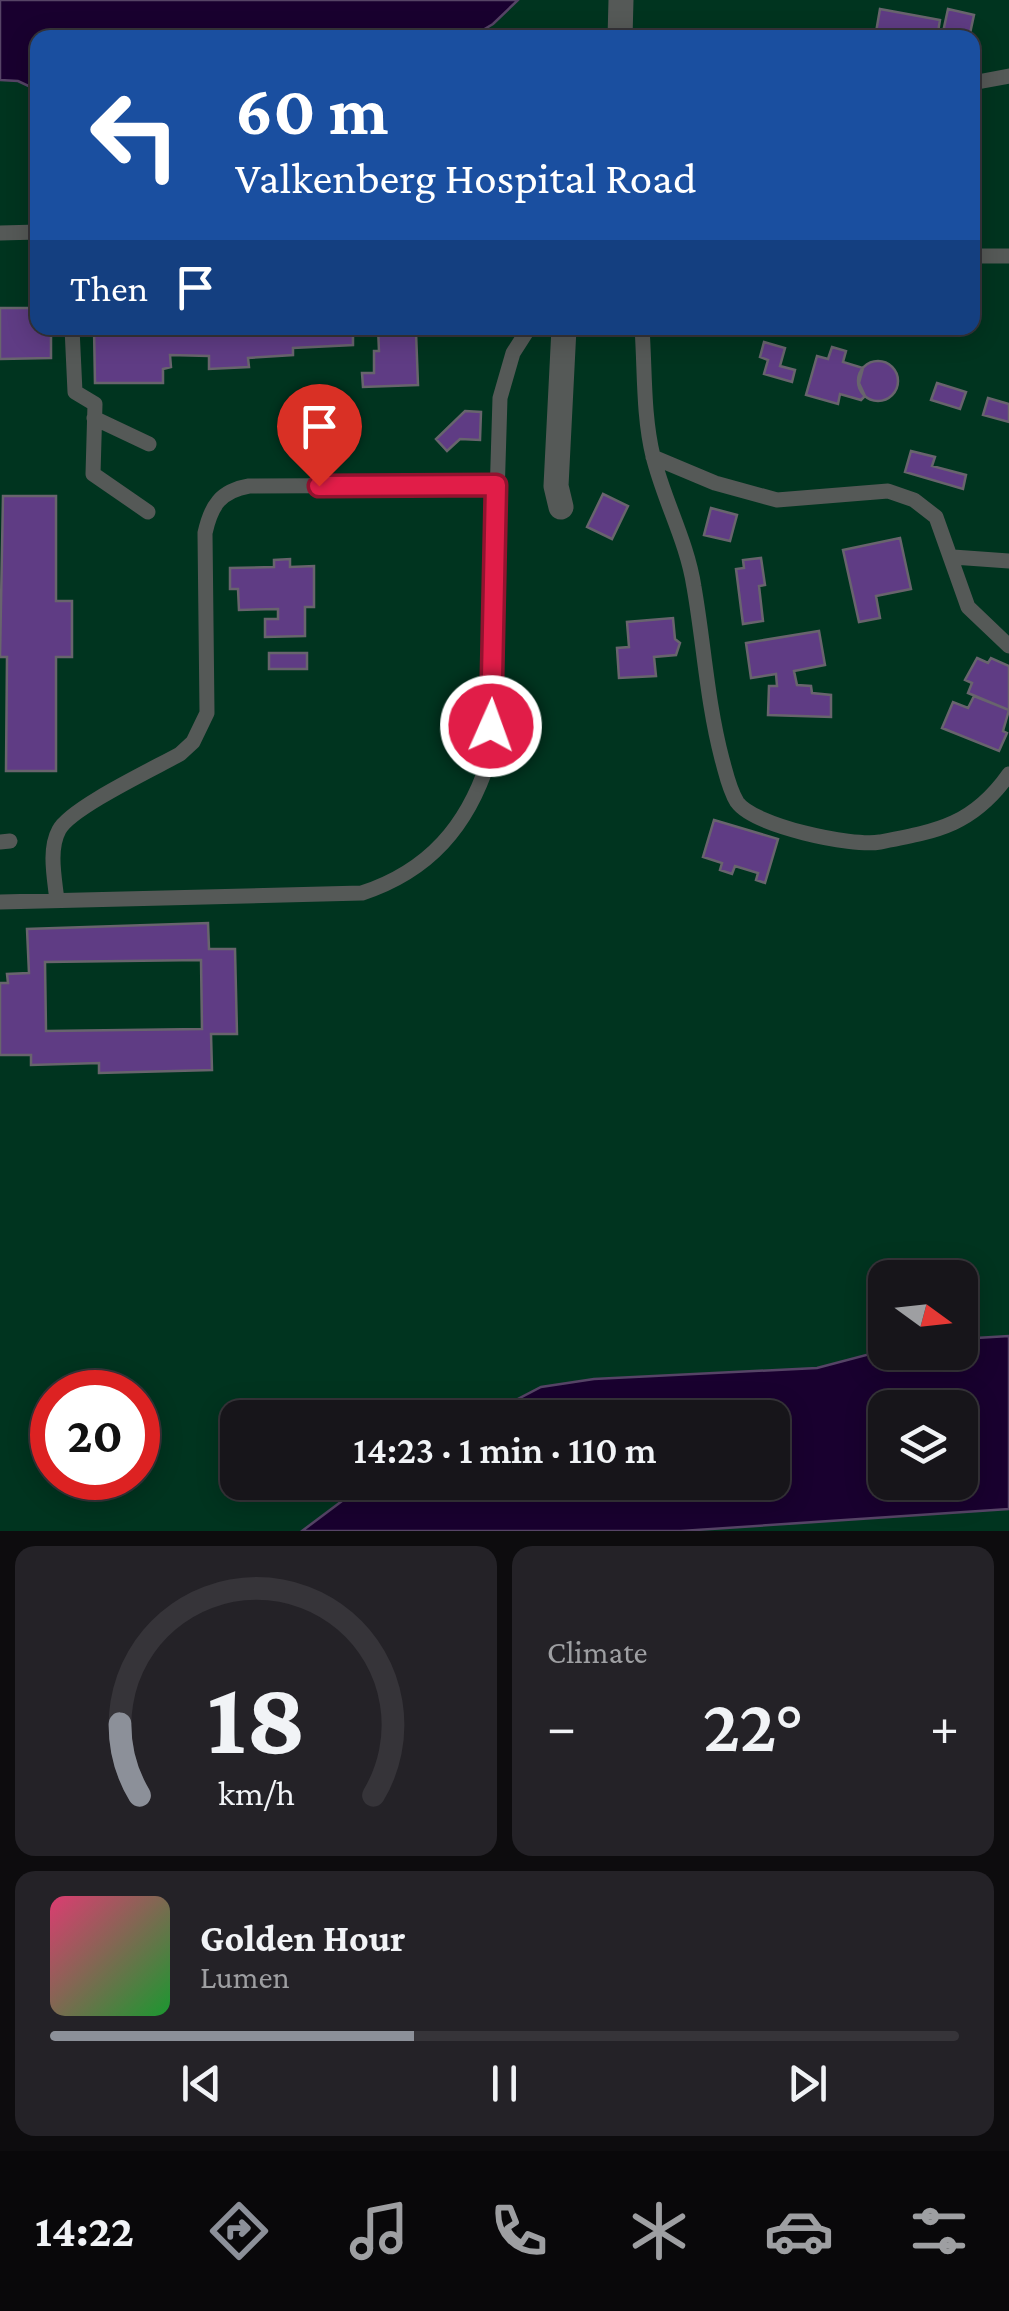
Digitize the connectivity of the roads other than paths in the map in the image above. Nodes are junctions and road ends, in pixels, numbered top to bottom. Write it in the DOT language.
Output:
graph roads {
  1 [pos="620,0"];
  2 [pos="620,30"];
  3 [pos="1009,76"];
  4 [pos="980,81"];
  5 [pos="30,232"];
  6 [pos="0,233"];
  7 [pos="980,256"];
  8 [pos="1009,256"];
  9 [pos="72,335"];
  10 [pos="525,335"];
  11 [pos="564,335"];
  12 [pos="642,335"];
  13 [pos="94,418"];
  14 [pos="149,444"];
  15 [pos="653,457"];
  16 [pos="496,485"];
  17 [pos="561,507"];
  18 [pos="148,512"];
  19 [pos="953,558"];
  20 [pos="1009,561"];
  21 [pos="1009,646"];
  22 [pos="1009,774"];
  23 [pos="57,901"];
  24 [pos="0,902"];
  1 -- 2 [label="street"];
  3 -- 4 [label="lane"];
  5 -- 6 [label="lane"];
  7 -- 8 [label="lane"];
  9 -- 13 [label="lane"];
  10 -- 16 [label="lane"];
  11 -- 17 [label="street"];
  12 -- 15 [label="lane"];
  13 -- 14 [label="lane"];
  13 -- 18 [label="lane"];
  15 -- 19 [label="lane"];
  15 -- 22 [label="lane"];
  16 -- 23 [label="lane"];
  16 -- 23 [label="lane"];
  19 -- 20 [label="lane"];
  19 -- 21 [label="lane"];
  23 -- 24 [label="lane"];
}
